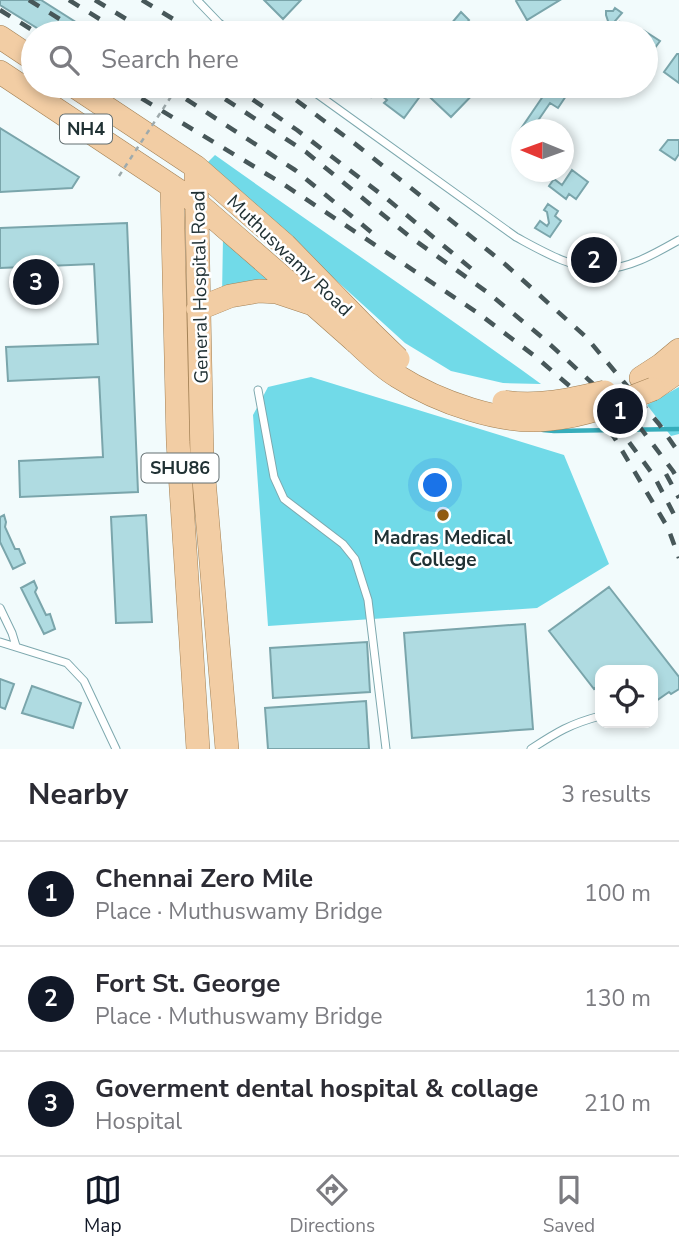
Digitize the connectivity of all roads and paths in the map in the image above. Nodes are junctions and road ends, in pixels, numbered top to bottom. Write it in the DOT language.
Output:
graph roads {
  1 [pos="197,0"];
  2 [pos="217,21"];
  3 [pos="0,37"];
  4 [pos="21,51"];
  5 [pos="0,72"];
  6 [pos="21,86"];
  7 [pos="39,98"];
  8 [pos="92,98"];
  9 [pos="170,98"];
  10 [pos="323,98"];
  11 [pos="196,167"];
  12 [pos="119,176"];
  13 [pos="172,187"];
  14 [pos="197,203"];
  15 [pos="679,240"];
  16 [pos="313,303"];
  17 [pos="198,309"];
  18 [pos="362,336"];
  19 [pos="679,350"];
  20 [pos="679,371"];
  21 [pos="647,383"];
  22 [pos="258,390"];
  23 [pos="0,608"];
  24 [pos="0,642"];
  25 [pos="16,646"];
  26 [pos="595,717"];
  27 [pos="116,749"];
  28 [pos="198,749"];
  29 [pos="227,749"];
  30 [pos="387,749"];
  31 [pos="531,749"];
  1 -- 2 [label="lane"];
  3 -- 4 [label="main road"];
  5 -- 6 [label="main road, Muthuswamy Road / NH4"];
  7 -- 13 [label="main road, Muthuswamy Road / NH4"];
  8 -- 11 [label="main road, Muthuswamy Road / NH4"];
  9 -- 12 [label="path, bridge"];
  10 -- 15 [label="lane"];
  11 -- 13 [label="main road, General Hospital Road"];
  11 -- 14 [label="main road, General Hospital Road / SHU86"];
  11 -- 18 [label="main road, Muthuswamy Road"];
  13 -- 14 [label="main road, Muthuswamy Road"];
  13 -- 28 [label="main road, General Hospital Road / SHU86"];
  14 -- 16 [label="main road, Muthuswamy Road"];
  14 -- 17 [label="main road, General Hospital Road / SHU86"];
  16 -- 17 [label="main road, Muthuswamy Road"];
  16 -- 18 [label="main road, Muthuswamy Road"];
  17 -- 29 [label="main road, General Hospital Road / SHU86"];
  18 -- 21 [label="main road, bridge"];
  19 -- 21 [label="main road"];
  20 -- 21 [label="main road"];
  22 -- 30 [label="lane"];
  23 -- 25 [label="lane"];
  24 -- 25 [label="lane"];
  25 -- 27 [label="lane"];
  26 -- 31 [label="lane"];
}
